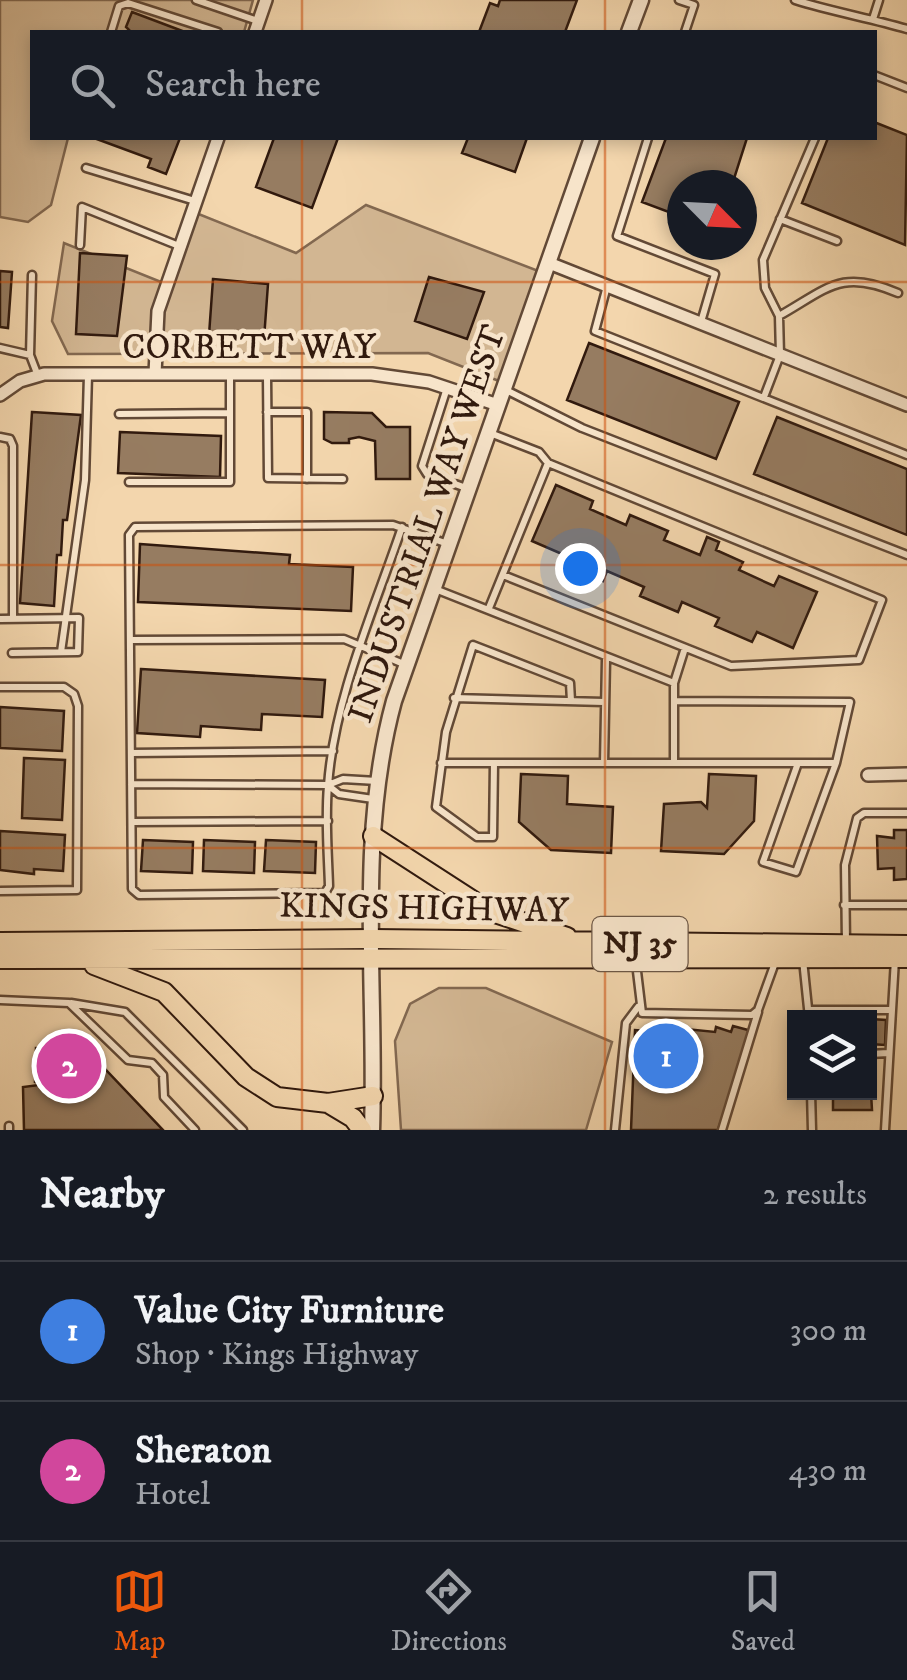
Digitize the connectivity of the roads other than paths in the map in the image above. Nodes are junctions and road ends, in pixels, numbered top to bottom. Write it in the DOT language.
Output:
graph roads {
  1 [pos="196,0"];
  2 [pos="266,0"];
  3 [pos="640,0"];
  4 [pos="679,0"];
  5 [pos="796,0"];
  6 [pos="879,0"];
  7 [pos="873,19"];
  8 [pos="257,27"];
  9 [pos="907,29"];
  10 [pos="111,30"];
  11 [pos="208,30"];
  12 [pos="630,30"];
  13 [pos="686,30"];
  14 [pos="877,76"];
  15 [pos="907,88"];
  16 [pos="217,140"];
  17 [pos="591,140"];
  18 [pos="647,140"];
  19 [pos="813,140"];
  20 [pos="86,168"];
  21 [pos="196,202"];
  22 [pos="780,218"];
  23 [pos="838,240"];
  24 [pos="80,245"];
  25 [pos="180,246"];
  26 [pos="550,263"];
  27 [pos="32,275"];
  28 [pos="607,285"];
  29 [pos="898,293"];
  30 [pos="779,316"];
  31 [pos="701,323"];
  32 [pos="0,348"];
  33 [pos="30,355"];
  34 [pos="780,355"];
  35 [pos="155,374"];
  36 [pos="88,375"];
  37 [pos="38,376"];
  38 [pos="230,376"];
  39 [pos="267,376"];
  40 [pos="448,386"];
  41 [pos="505,389"];
  42 [pos="0,394"];
  43 [pos="764,397"];
  44 [pos="498,405"];
  45 [pos="907,405"];
  46 [pos="267,412"];
  47 [pos="230,413"];
  48 [pos="119,414"];
  49 [pos="488,432"];
  50 [pos="0,437"];
  51 [pos="907,455"];
  52 [pos="548,463"];
  53 [pos="344,478"];
  54 [pos="307,479"];
  55 [pos="129,482"];
  56 [pos="469,489"];
  57 [pos="402,528"];
  58 [pos="450,544"];
  59 [pos="907,555"];
  60 [pos="504,575"];
  61 [pos="434,588"];
  62 [pos="489,608"];
  63 [pos="62,618"];
  64 [pos="13,619"];
  65 [pos="0,620"];
  66 [pos="130,640"];
  67 [pos="362,645"];
  68 [pos="685,648"];
  69 [pos="61,652"];
  70 [pos="12,653"];
  71 [pos="606,659"];
  72 [pos="407,665"];
  73 [pos="674,683"];
  74 [pos="0,687"];
  75 [pos="454,698"];
  76 [pos="570,700"];
  77 [pos="674,701"];
  78 [pos="604,702"];
  79 [pos="333,751"];
  80 [pos="131,753"];
  81 [pos="441,763"];
  82 [pos="494,763"];
  83 [pos="604,763"];
  84 [pos="674,763"];
  85 [pos="798,763"];
  86 [pos="836,763"];
  87 [pos="907,774"];
  88 [pos="868,776"];
  89 [pos="377,781"];
  90 [pos="131,784"];
  91 [pos="328,786"];
  92 [pos="374,800"];
  93 [pos="907,812"];
  94 [pos="132,822"];
  95 [pos="328,822"];
  96 [pos="373,836"];
  97 [pos="0,891"];
  98 [pos="907,905"];
  99 [pos="844,906"];
  100 [pos="373,939"];
  101 [pos="592,944"];
  102 [pos="846,944"];
  103 [pos="2,945"];
  104 [pos="903,953"];
  105 [pos="75,959"];
  106 [pos="374,959"];
  107 [pos="776,959"];
  108 [pos="803,959"];
  109 [pos="636,960"];
  110 [pos="0,1000"];
  111 [pos="69,1003"];
  112 [pos="638,1007"];
  113 [pos="758,1010"];
  114 [pos="809,1010"];
  115 [pos="890,1010"];
  116 [pos="877,1011"];
  117 [pos="877,1054"];
  118 [pos="888,1054"];
  119 [pos="373,1096"];
  120 [pos="811,1100"];
  121 [pos="328,1103"];
  122 [pos="195,1130"];
  123 [pos="243,1130"];
  124 [pos="362,1130"];
  125 [pos="372,1130"];
  126 [pos="615,1130"];
  127 [pos="722,1130"];
  128 [pos="812,1130"];
  129 [pos="885,1130"];
  1 -- 8 [label="lane"];
  2 -- 8 [label="street"];
  3 -- 12 [label="street"];
  4 -- 13 [label="lane"];
  5 -- 7 [label="lane"];
  6 -- 7 [label="lane"];
  7 -- 9 [label="lane"];
  10 -- 11 [label="lane"];
  14 -- 15 [label="lane"];
  16 -- 21 [label="street"];
  17 -- 26 [label="street, INDUSTRIAL WAY WEST"];
  18 -- 31 [label="lane"];
  19 -- 22 [label="lane"];
  20 -- 21 [label="lane"];
  21 -- 25 [label="street"];
  22 -- 23 [label="lane"];
  22 -- 30 [label="lane"];
  24 -- 25 [label="lane"];
  25 -- 35 [label="street"];
  26 -- 28 [label="street"];
  26 -- 41 [label="street, INDUSTRIAL WAY WEST"];
  27 -- 33 [label="lane"];
  28 -- 31 [label="street"];
  28 -- 43 [label="lane"];
  29 -- 30 [label="lane"];
  30 -- 34 [label="lane"];
  31 -- 34 [label="street"];
  32 -- 33 [label="lane"];
  33 -- 37 [label="lane"];
  34 -- 43 [label="lane"];
  34 -- 45 [label="street"];
  35 -- 36 [label="street, CORBETT WAY"];
  35 -- 38 [label="street, CORBETT WAY"];
  36 -- 37 [label="street, CORBETT WAY"];
  36 -- 63 [label="lane"];
  37 -- 42 [label="street, CORBETT WAY"];
  38 -- 39 [label="street, CORBETT WAY"];
  38 -- 47 [label="lane"];
  39 -- 40 [label="street, CORBETT WAY"];
  39 -- 46 [label="lane"];
  40 -- 44 [label="street, CORBETT WAY"];
  40 -- 56 [label="lane"];
  41 -- 44 [label="street, INDUSTRIAL WAY WEST"];
  41 -- 59 [label="lane"];
  43 -- 51 [label="lane"];
  44 -- 49 [label="street, INDUSTRIAL WAY WEST"];
  46 -- 54 [label="lane"];
  46 -- 54 [label="lane"];
  47 -- 48 [label="lane"];
  47 -- 55 [label="lane"];
  49 -- 52 [label="lane"];
  49 -- 56 [label="street, INDUSTRIAL WAY WEST"];
  50 -- 64 [label="lane"];
  52 -- 60 [label="lane"];
  52 -- 68 [label="lane"];
  53 -- 54 [label="lane"];
  56 -- 58 [label="street, INDUSTRIAL WAY WEST"];
  57 -- 58 [label="lane"];
  57 -- 66 [label="lane"];
  57 -- 67 [label="lane"];
  58 -- 61 [label="street, INDUSTRIAL WAY WEST"];
  60 -- 62 [label="lane"];
  60 -- 68 [label="lane"];
  61 -- 62 [label="lane"];
  61 -- 72 [label="street, INDUSTRIAL WAY WEST"];
  62 -- 71 [label="lane"];
  63 -- 64 [label="lane"];
  63 -- 69 [label="lane"];
  63 -- 69 [label="lane"];
  64 -- 65 [label="lane"];
  66 -- 67 [label="lane"];
  66 -- 80 [label="lane"];
  67 -- 72 [label="lane"];
  67 -- 79 [label="lane"];
  68 -- 73 [label="lane"];
  69 -- 70 [label="lane"];
  71 -- 73 [label="lane"];
  71 -- 78 [label="lane"];
  72 -- 89 [label="street, INDUSTRIAL WAY WEST"];
  73 -- 77 [label="lane"];
  74 -- 97 [label="lane"];
  75 -- 76 [label="lane"];
  75 -- 76 [label="lane"];
  75 -- 81 [label="lane"];
  76 -- 78 [label="lane"];
  77 -- 84 [label="lane"];
  77 -- 86 [label="lane"];
  78 -- 83 [label="lane"];
  79 -- 80 [label="lane"];
  79 -- 91 [label="lane"];
  80 -- 90 [label="lane"];
  81 -- 82 [label="lane"];
  81 -- 82 [label="lane"];
  82 -- 83 [label="lane"];
  83 -- 84 [label="lane"];
  84 -- 85 [label="lane"];
  85 -- 86 [label="lane"];
  85 -- 86 [label="lane"];
  87 -- 88 [label="street"];
  89 -- 91 [label="lane"];
  89 -- 92 [label="street, INDUSTRIAL WAY WEST"];
  90 -- 91 [label="lane"];
  90 -- 94 [label="lane"];
  91 -- 92 [label="lane"];
  91 -- 95 [label="lane"];
  92 -- 96 [label="street, INDUSTRIAL WAY WEST"];
  93 -- 99 [label="lane"];
  94 -- 95 [label="lane"];
  94 -- 95 [label="lane"];
  96 -- 100 [label="street, INDUSTRIAL WAY WEST"];
  96 -- 101 [label="main road"];
  98 -- 99 [label="lane"];
  99 -- 102 [label="lane"];
  100 -- 101 [label="main road, KINGS HIGHWAY / NJ 35"];
  100 -- 103 [label="main road, KINGS HIGHWAY / NJ 35"];
  100 -- 106 [label="street, INDUSTRIAL WAY WEST"];
  101 -- 102 [label="main road, KINGS HIGHWAY / NJ 35"];
  102 -- 104 [label="main road, KINGS HIGHWAY / NJ 35"];
  103 -- 105 [label="main road, KINGS HIGHWAY / NJ 35"];
  104 -- 108 [label="main road, KINGS HIGHWAY / NJ 35"];
  104 -- 115 [label="lane"];
  105 -- 106 [label="main road, KINGS HIGHWAY / NJ 35"];
  105 -- 121 [label="main road"];
  106 -- 109 [label="main road, KINGS HIGHWAY / NJ 35"];
  106 -- 119 [label="street, INDUSTRIAL WAY WEST"];
  107 -- 108 [label="main road, KINGS HIGHWAY / NJ 35"];
  107 -- 109 [label="main road, KINGS HIGHWAY / NJ 35"];
  107 -- 113 [label="lane"];
  108 -- 114 [label="lane"];
  109 -- 112 [label="lane"];
  110 -- 111 [label="lane"];
  111 -- 122 [label="lane"];
  111 -- 123 [label="lane"];
  112 -- 113 [label="lane"];
  112 -- 126 [label="lane"];
  113 -- 127 [label="lane"];
  115 -- 116 [label="lane"];
  115 -- 118 [label="lane"];
  117 -- 118 [label="lane"];
  118 -- 129 [label="lane"];
  119 -- 121 [label="main road"];
  119 -- 125 [label="street, INDUSTRIAL WAY WEST"];
  120 -- 128 [label="lane"];
  121 -- 124 [label="main road"];
}
